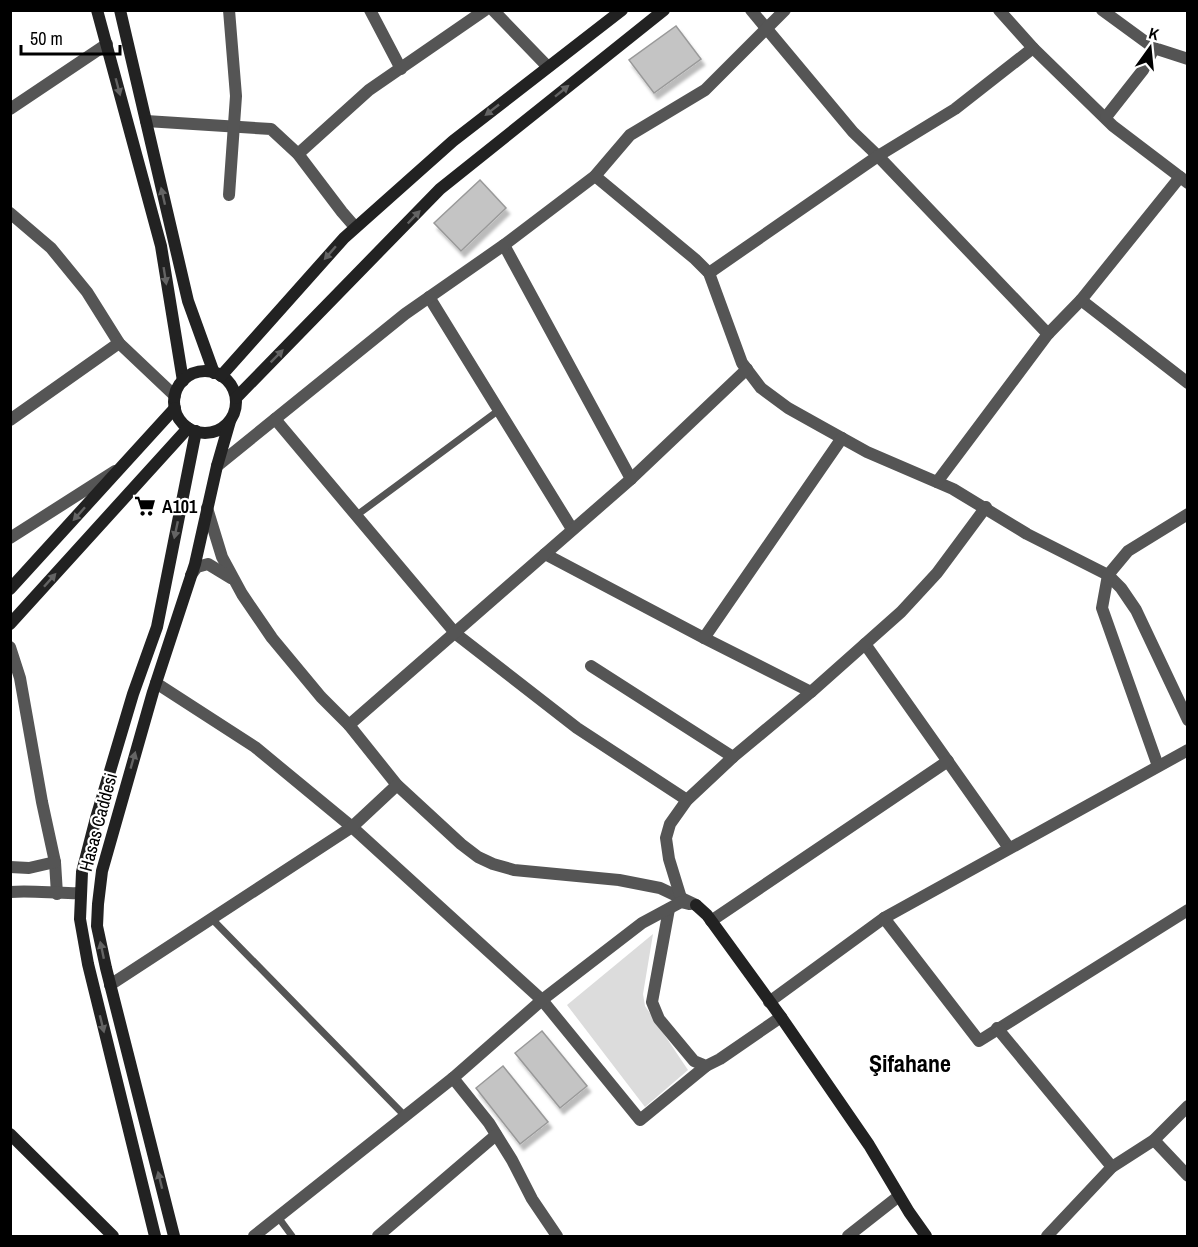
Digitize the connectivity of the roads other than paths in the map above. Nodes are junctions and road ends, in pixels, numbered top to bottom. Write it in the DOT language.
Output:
graph roads {
  1 [pos="98,10"];
  2 [pos="120,10"];
  3 [pos="229,10"];
  4 [pos="370,10"];
  5 [pos="485,10"];
  6 [pos="493,10"];
  7 [pos="622,10"];
  8 [pos="664,10"];
  9 [pos="751,10"];
  10 [pos="785,10"];
  11 [pos="999,10"];
  12 [pos="1102,10"];
  13 [pos="766,29"];
  14 [pos="107,44"];
  15 [pos="1034,48"];
  16 [pos="1154,48"];
  17 [pos="1188,59"];
  18 [pos="548,67"];
  19 [pos="400,69"];
  20 [pos="10,109"];
  21 [pos="1106,117"];
  22 [pos="146,121"];
  23 [pos="233,126"];
  24 [pos="298,154"];
  25 [pos="878,156"];
  26 [pos="595,176"];
  27 [pos="1184,180"];
  28 [pos="229,195"];
  29 [pos="11,215"];
  30 [pos="355,227"];
  31 [pos="504,245"];
  32 [pos="709,273"];
  33 [pos="429,297"];
  34 [pos="1081,300"];
  35 [pos="1048,334"];
  36 [pos="119,343"];
  37 [pos="747,369"];
  38 [pos="217,374"];
  39 [pos="183,381"];
  40 [pos="1188,384"];
  41 [pos="236,398"];
  42 [pos="175,402"];
  43 [pos="499,410"];
  44 [pos="275,419"];
  45 [pos="10,420"];
  46 [pos="230,421"];
  47 [pos="192,430"];
  48 [pos="842,438"];
  49 [pos="217,466"];
  50 [pos="122,467"];
  51 [pos="631,479"];
  52 [pos="937,482"];
  53 [pos="986,507"];
  54 [pos="207,508"];
  55 [pos="1188,514"];
  56 [pos="357,515"];
  57 [pos="572,529"];
  58 [pos="10,538"];
  59 [pos="545,554"];
  60 [pos="1108,575"];
  61 [pos="191,576"];
  62 [pos="236,583"];
  63 [pos="10,589"];
  64 [pos="10,624"];
  65 [pos="456,634"];
  66 [pos="704,638"];
  67 [pos="865,644"];
  68 [pos="10,647"];
  69 [pos="591,666"];
  70 [pos="156,683"];
  71 [pos="811,692"];
  72 [pos="1183,701"];
  73 [pos="1188,720"];
  74 [pos="349,725"];
  75 [pos="1188,750"];
  76 [pos="733,757"];
  77 [pos="948,761"];
  78 [pos="1158,766"];
  79 [pos="397,785"];
  80 [pos="687,800"];
  81 [pos="352,827"];
  82 [pos="1009,848"];
  83 [pos="55,862"];
  84 [pos="10,867"];
  85 [pos="10,892"];
  86 [pos="80,893"];
  87 [pos="57,894"];
  88 [pos="681,898"];
  89 [pos="696,906"];
  90 [pos="669,909"];
  91 [pos="1188,910"];
  92 [pos="884,918"];
  93 [pos="212,919"];
  94 [pos="711,921"];
  95 [pos="110,985"];
  96 [pos="542,1000"];
  97 [pos="769,1002"];
  98 [pos="781,1017"];
  99 [pos="997,1028"];
  100 [pos="706,1066"];
  101 [pos="453,1078"];
  102 [pos="1188,1106"];
  103 [pos="405,1116"];
  104 [pos="10,1134"];
  105 [pos="496,1135"];
  106 [pos="1154,1140"];
  107 [pos="1112,1167"];
  108 [pos="1188,1176"];
  109 [pos="899,1196"];
  110 [pos="278,1217"];
  111 [pos="113,1236"];
  112 [pos="155,1236"];
  113 [pos="174,1236"];
  114 [pos="254,1236"];
  115 [pos="292,1236"];
  116 [pos="378,1236"];
  117 [pos="557,1236"];
  118 [pos="848,1236"];
  119 [pos="926,1236"];
  120 [pos="1047,1236"];
  1 -- 14 [label="main road"];
  2 -- 22 [label="main road"];
  3 -- 23 [label="street"];
  4 -- 19 [label="street"];
  5 -- 19 [label="street"];
  6 -- 18 [label="street"];
  7 -- 18 [label="main road"];
  41 -- 8 [label="main road, one-way"];
  9 -- 13 [label="street"];
  10 -- 13 [label="street"];
  11 -- 15 [label="street"];
  12 -- 16 [label="street"];
  13 -- 25 [label="street"];
  13 -- 26 [label="street"];
  14 -- 20 [label="street"];
  14 -- 39 [label="main road, one-way"];
  15 -- 21 [label="street"];
  15 -- 25 [label="street"];
  16 -- 17 [label="street"];
  16 -- 21 [label="street"];
  18 -- 30 [label="main road, one-way"];
  19 -- 24 [label="street"];
  21 -- 27 [label="street"];
  22 -- 23 [label="street"];
  38 -- 22 [label="main road, one-way"];
  23 -- 24 [label="street"];
  23 -- 28 [label="street"];
  24 -- 30 [label="street"];
  25 -- 32 [label="street"];
  25 -- 35 [label="street"];
  26 -- 31 [label="street"];
  26 -- 32 [label="street"];
  27 -- 34 [label="street"];
  29 -- 36 [label="street"];
  30 -- 38 [label="main road, one-way"];
  31 -- 33 [label="street"];
  31 -- 51 [label="street"];
  32 -- 37 [label="street"];
  33 -- 43 [label="street"];
  33 -- 44 [label="street"];
  34 -- 35 [label="street"];
  34 -- 40 [label="street"];
  35 -- 52 [label="street"];
  36 -- 42 [label="street"];
  36 -- 45 [label="street"];
  37 -- 48 [label="street"];
  37 -- 51 [label="street"];
  38 -- 39 [label="main road"];
  38 -- 41 [label="main road"];
  39 -- 42 [label="main road"];
  41 -- 46 [label="main road"];
  42 -- 47 [label="main road"];
  42 -- 50 [label="main road"];
  43 -- 56 [label="lane"];
  43 -- 57 [label="street"];
  44 -- 49 [label="street"];
  44 -- 56 [label="street"];
  46 -- 47 [label="main road"];
  46 -- 49 [label="main road, Hasas Caddesi"];
  64 -- 47 [label="main road, one-way"];
  47 -- 86 [label="main road, Hasas Caddesi, one-way"];
  48 -- 52 [label="street"];
  48 -- 66 [label="street"];
  49 -- 54 [label="main road, Hasas Caddesi"];
  50 -- 58 [label="street"];
  50 -- 63 [label="main road, one-way"];
  51 -- 57 [label="street"];
  52 -- 53 [label="street"];
  53 -- 60 [label="street"];
  53 -- 67 [label="street"];
  54 -- 61 [label="main road, Hasas Caddesi"];
  54 -- 62 [label="street"];
  55 -- 60 [label="street"];
  56 -- 65 [label="street"];
  57 -- 59 [label="street"];
  59 -- 65 [label="street"];
  59 -- 66 [label="street"];
  60 -- 72 [label="street"];
  60 -- 78 [label="street"];
  61 -- 62 [label="street"];
  61 -- 70 [label="main road, Hasas Caddesi"];
  62 -- 74 [label="street"];
  65 -- 74 [label="street"];
  65 -- 80 [label="street"];
  66 -- 71 [label="street"];
  67 -- 71 [label="street"];
  67 -- 77 [label="street"];
  68 -- 83 [label="street"];
  69 -- 76 [label="street"];
  70 -- 81 [label="street"];
  95 -- 70 [label="main road, Hasas Caddesi, one-way"];
  71 -- 76 [label="street"];
  72 -- 73 [label="street"];
  74 -- 79 [label="street"];
  75 -- 78 [label="street"];
  76 -- 80 [label="street"];
  77 -- 82 [label="street"];
  77 -- 94 [label="street"];
  78 -- 82 [label="street"];
  79 -- 81 [label="street"];
  79 -- 88 [label="street"];
  80 -- 88 [label="street"];
  81 -- 93 [label="street"];
  81 -- 96 [label="street"];
  82 -- 92 [label="street"];
  83 -- 84 [label="street"];
  83 -- 87 [label="street"];
  85 -- 87 [label="street"];
  86 -- 87 [label="street"];
  86 -- 112 [label="main road, Hasas Caddesi, one-way"];
  88 -- 89 [label="street"];
  89 -- 90 [label="street"];
  89 -- 94 [label="main road"];
  90 -- 96 [label="street"];
  90 -- 100 [label="street"];
  91 -- 99 [label="street"];
  92 -- 97 [label="street"];
  92 -- 99 [label="street"];
  93 -- 95 [label="street"];
  93 -- 103 [label="lane"];
  94 -- 97 [label="main road"];
  113 -- 95 [label="main road, Hasas Caddesi, one-way"];
  96 -- 100 [label="street"];
  96 -- 101 [label="street"];
  97 -- 98 [label="main road"];
  98 -- 100 [label="street"];
  98 -- 109 [label="main road"];
  99 -- 107 [label="street"];
  101 -- 103 [label="street"];
  101 -- 105 [label="street"];
  102 -- 106 [label="street"];
  103 -- 110 [label="street"];
  104 -- 111 [label="main road"];
  105 -- 116 [label="street"];
  105 -- 117 [label="street"];
  106 -- 107 [label="street"];
  106 -- 108 [label="street"];
  107 -- 120 [label="street"];
  109 -- 118 [label="street"];
  109 -- 119 [label="main road"];
  110 -- 114 [label="street"];
  110 -- 115 [label="lane"];
}
